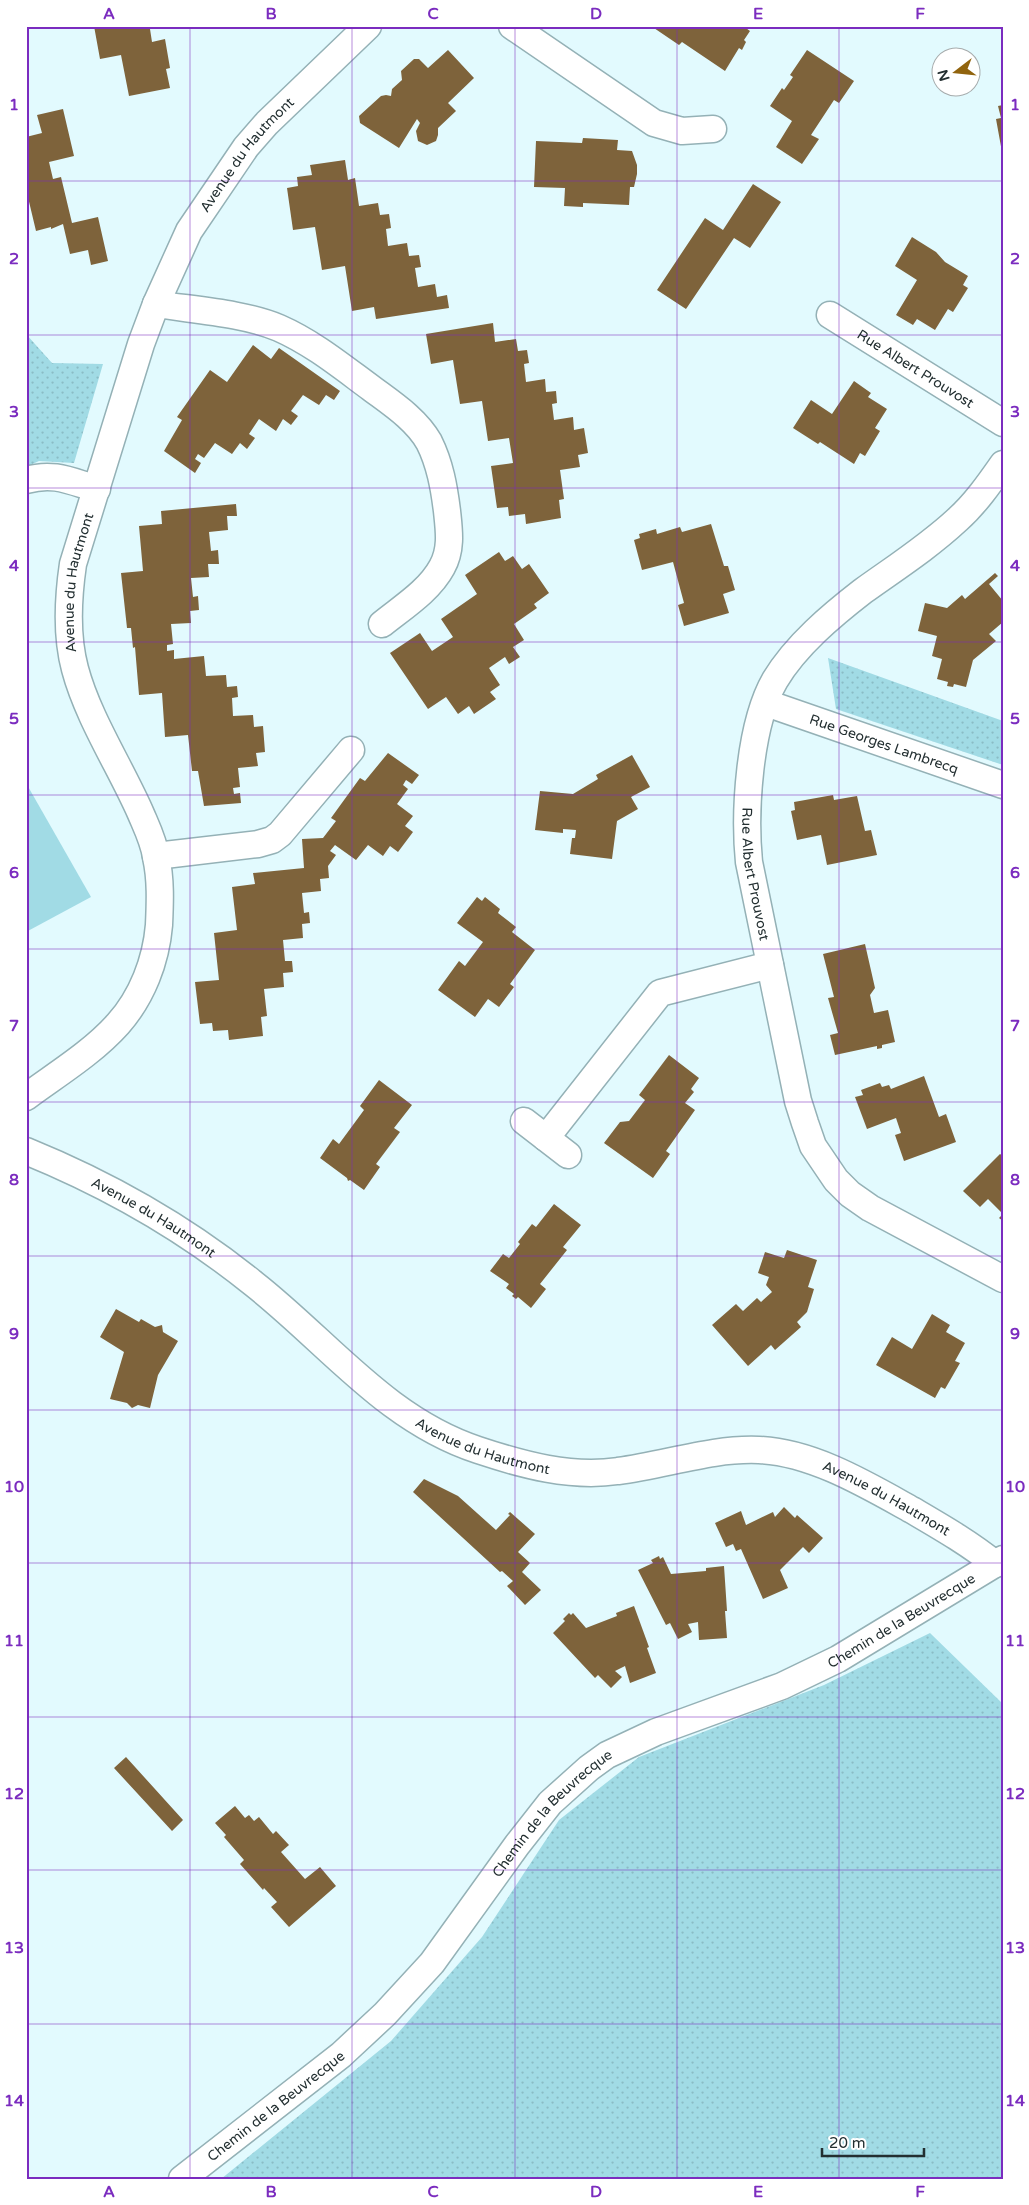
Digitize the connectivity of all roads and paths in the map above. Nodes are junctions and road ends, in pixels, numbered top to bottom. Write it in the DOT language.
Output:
graph roads {
  1 [pos="368,26"];
  2 [pos="512,26"];
  3 [pos="713,129"];
  4 [pos="156,304"];
  5 [pos="830,315"];
  6 [pos="1003,423"];
  7 [pos="1003,464"];
  8 [pos="26,480"];
  9 [pos="97,489"];
  10 [pos="382,624"];
  11 [pos="766,703"];
  12 [pos="351,750"];
  13 [pos="1003,785"];
  14 [pos="156,856"];
  15 [pos="770,965"];
  16 [pos="26,1097"];
  17 [pos="524,1121"];
  18 [pos="546,1138"];
  19 [pos="26,1151"];
  20 [pos="568,1155"];
  21 [pos="1003,1279"];
  22 [pos="999,1561"];
  23 [pos="182,2179"];
  1 -- 4 [label="street, Avenue du Hautmont"];
  2 -- 3 [label="street"];
  4 -- 9 [label="street, Avenue du Hautmont"];
  4 -- 10 [label="street"];
  5 -- 6 [label="street, Rue Albert Prouvost"];
  7 -- 11 [label="street, Rue Albert Prouvost"];
  8 -- 9 [label="street"];
  9 -- 14 [label="street, Avenue du Hautmont"];
  11 -- 13 [label="street, Rue Georges Lambrecq"];
  11 -- 15 [label="street, Rue Albert Prouvost"];
  12 -- 14 [label="street"];
  14 -- 16 [label="street, Avenue du Hautmont"];
  15 -- 18 [label="street"];
  15 -- 21 [label="street, Rue Albert Prouvost"];
  17 -- 18 [label="street"];
  18 -- 20 [label="street"];
  19 -- 22 [label="street, Avenue du Hautmont"];
  22 -- 23 [label="street, Chemin de la Beuvrecque"];
}
